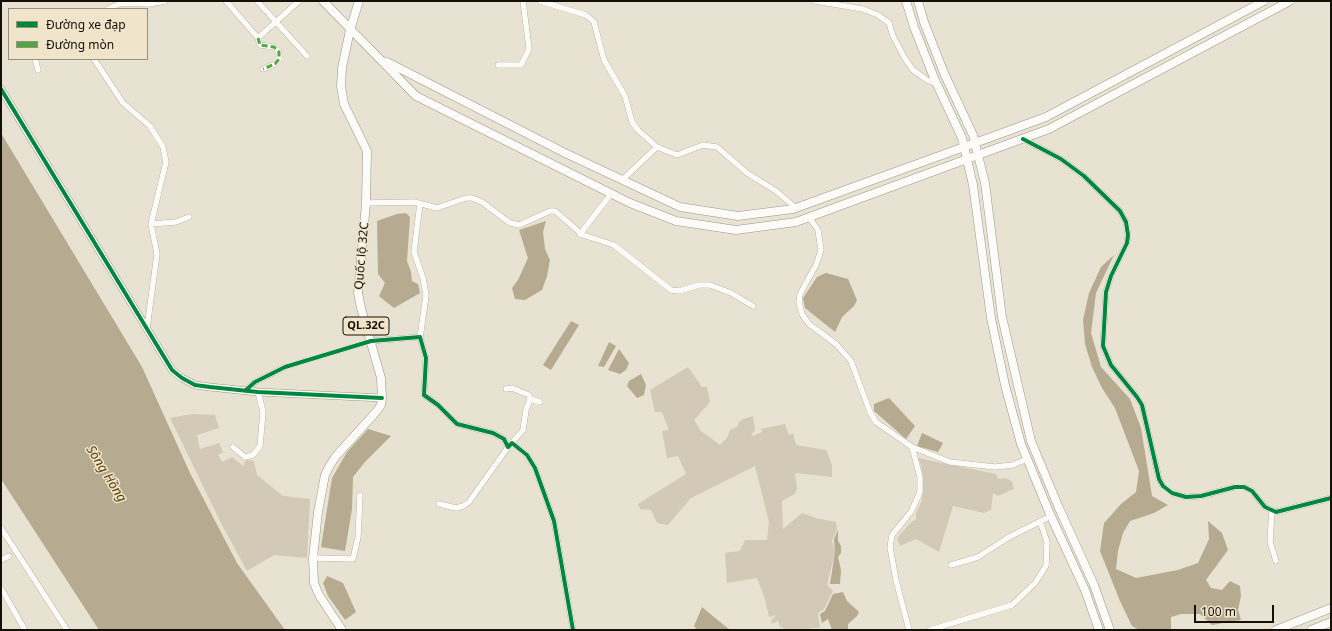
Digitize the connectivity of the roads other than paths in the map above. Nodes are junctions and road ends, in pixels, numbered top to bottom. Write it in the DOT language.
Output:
graph roads {
  1 [pos="165,1"];
  2 [pos="226,1"];
  3 [pos="257,1"];
  4 [pos="299,1"];
  5 [pos="323,1"];
  6 [pos="359,1"];
  7 [pos="523,1"];
  8 [pos="540,1"];
  9 [pos="815,1"];
  10 [pos="906,1"];
  11 [pos="918,1"];
  12 [pos="1264,1"];
  13 [pos="1290,1"];
  14 [pos="110,8"];
  15 [pos="276,22"];
  16 [pos="350,30"];
  17 [pos="1208,30"];
  18 [pos="258,38"];
  19 [pos="1213,41"];
  20 [pos="307,56"];
  21 [pos="381,59"];
  22 [pos="34,60"];
  23 [pos="95,60"];
  24 [pos="498,64"];
  25 [pos="263,69"];
  26 [pos="38,70"];
  27 [pos="937,84"];
  28 [pos="1,89"];
  29 [pos="1023,139"];
  30 [pos="975,143"];
  31 [pos="657,147"];
  32 [pos="964,148"];
  33 [pos="978,155"];
  34 [pos="967,159"];
  35 [pos="622,180"];
  36 [pos="611,194"];
  37 [pos="420,203"];
  38 [pos="366,204"];
  39 [pos="796,208"];
  40 [pos="189,217"];
  41 [pos="809,217"];
  42 [pos="152,224"];
  43 [pos="580,234"];
  44 [pos="753,306"];
  45 [pos="147,328"];
  46 [pos="420,338"];
  47 [pos="371,341"];
  48 [pos="506,389"];
  49 [pos="246,390"];
  50 [pos="258,392"];
  51 [pos="382,398"];
  52 [pos="530,399"];
  53 [pos="540,402"];
  54 [pos="233,447"];
  55 [pos="508,447"];
  56 [pos="912,447"];
  57 [pos="1027,460"];
  58 [pos="360,495"];
  59 [pos="1331,498"];
  60 [pos="439,504"];
  61 [pos="1272,511"];
  62 [pos="1051,516"];
  63 [pos="1040,521"];
  64 [pos="1,528"];
  65 [pos="9,556"];
  66 [pos="313,558"];
  67 [pos="1,560"];
  68 [pos="1276,561"];
  69 [pos="950,566"];
  70 [pos="1,588"];
  71 [pos="1331,608"];
  72 [pos="1331,622"];
  73 [pos="26,630"];
  74 [pos="67,630"];
  75 [pos="342,630"];
  76 [pos="573,630"];
  77 [pos="909,630"];
  78 [pos="930,630"];
  79 [pos="1099,630"];
  80 [pos="1110,630"];
  81 [pos="1276,630"];
  82 [pos="1311,630"];
  1 -- 14 [label="street"];
  2 -- 18 [label="street"];
  3 -- 15 [label="street"];
  4 -- 15 [label="street"];
  5 -- 16 [label="main road"];
  6 -- 16 [label="main road, Quốc lộ 32C / QL.32C"];
  7 -- 24 [label="street"];
  8 -- 31 [label="street"];
  9 -- 27 [label="street"];
  10 -- 27 [label="main road"];
  11 -- 30 [label="main road"];
  12 -- 17 [label="main road"];
  13 -- 19 [label="main road"];
  15 -- 18 [label="street"];
  15 -- 20 [label="street"];
  16 -- 21 [label="main road"];
  16 -- 38 [label="main road, Quốc lộ 32C / QL.32C"];
  17 -- 19 [label="main road"];
  17 -- 30 [label="main road"];
  18 -- 25 [label="street"];
  19 -- 29 [label="main road"];
  21 -- 35 [label="main road"];
  21 -- 36 [label="main road"];
  22 -- 26 [label="street"];
  23 -- 42 [label="street"];
  27 -- 32 [label="main road"];
  28 -- 45 [label="street"];
  29 -- 33 [label="main road"];
  29 -- 61 [label="street"];
  30 -- 32 [label="main road"];
  30 -- 33 [label="main road"];
  31 -- 35 [label="street"];
  31 -- 39 [label="street"];
  32 -- 34 [label="main road"];
  32 -- 39 [label="main road"];
  33 -- 34 [label="main road"];
  33 -- 80 [label="main road"];
  34 -- 41 [label="main road"];
  34 -- 57 [label="main road"];
  35 -- 39 [label="main road"];
  36 -- 41 [label="main road"];
  36 -- 43 [label="street"];
  37 -- 38 [label="street"];
  37 -- 43 [label="street"];
  37 -- 46 [label="street"];
  38 -- 47 [label="main road, Quốc lộ 32C / QL.32C"];
  40 -- 42 [label="street"];
  41 -- 56 [label="street"];
  42 -- 45 [label="street"];
  43 -- 44 [label="street"];
  45 -- 49 [label="street"];
  46 -- 47 [label="street"];
  46 -- 55 [label="street"];
  47 -- 49 [label="street"];
  47 -- 51 [label="main road, Quốc lộ 32C / QL.32C"];
  48 -- 52 [label="street"];
  49 -- 50 [label="street"];
  50 -- 51 [label="street"];
  50 -- 54 [label="street"];
  51 -- 66 [label="main road"];
  52 -- 53 [label="street"];
  52 -- 55 [label="street"];
  55 -- 60 [label="street"];
  55 -- 76 [label="street"];
  56 -- 57 [label="street"];
  56 -- 77 [label="street"];
  57 -- 62 [label="main road"];
  58 -- 66 [label="street"];
  59 -- 61 [label="street"];
  61 -- 68 [label="street"];
  62 -- 63 [label="street"];
  62 -- 79 [label="main road"];
  63 -- 69 [label="street"];
  63 -- 78 [label="street"];
  64 -- 74 [label="street"];
  65 -- 67 [label="street"];
  66 -- 75 [label="main road"];
  70 -- 73 [label="street"];
  71 -- 81 [label="main road"];
  72 -- 82 [label="main road"];
}
